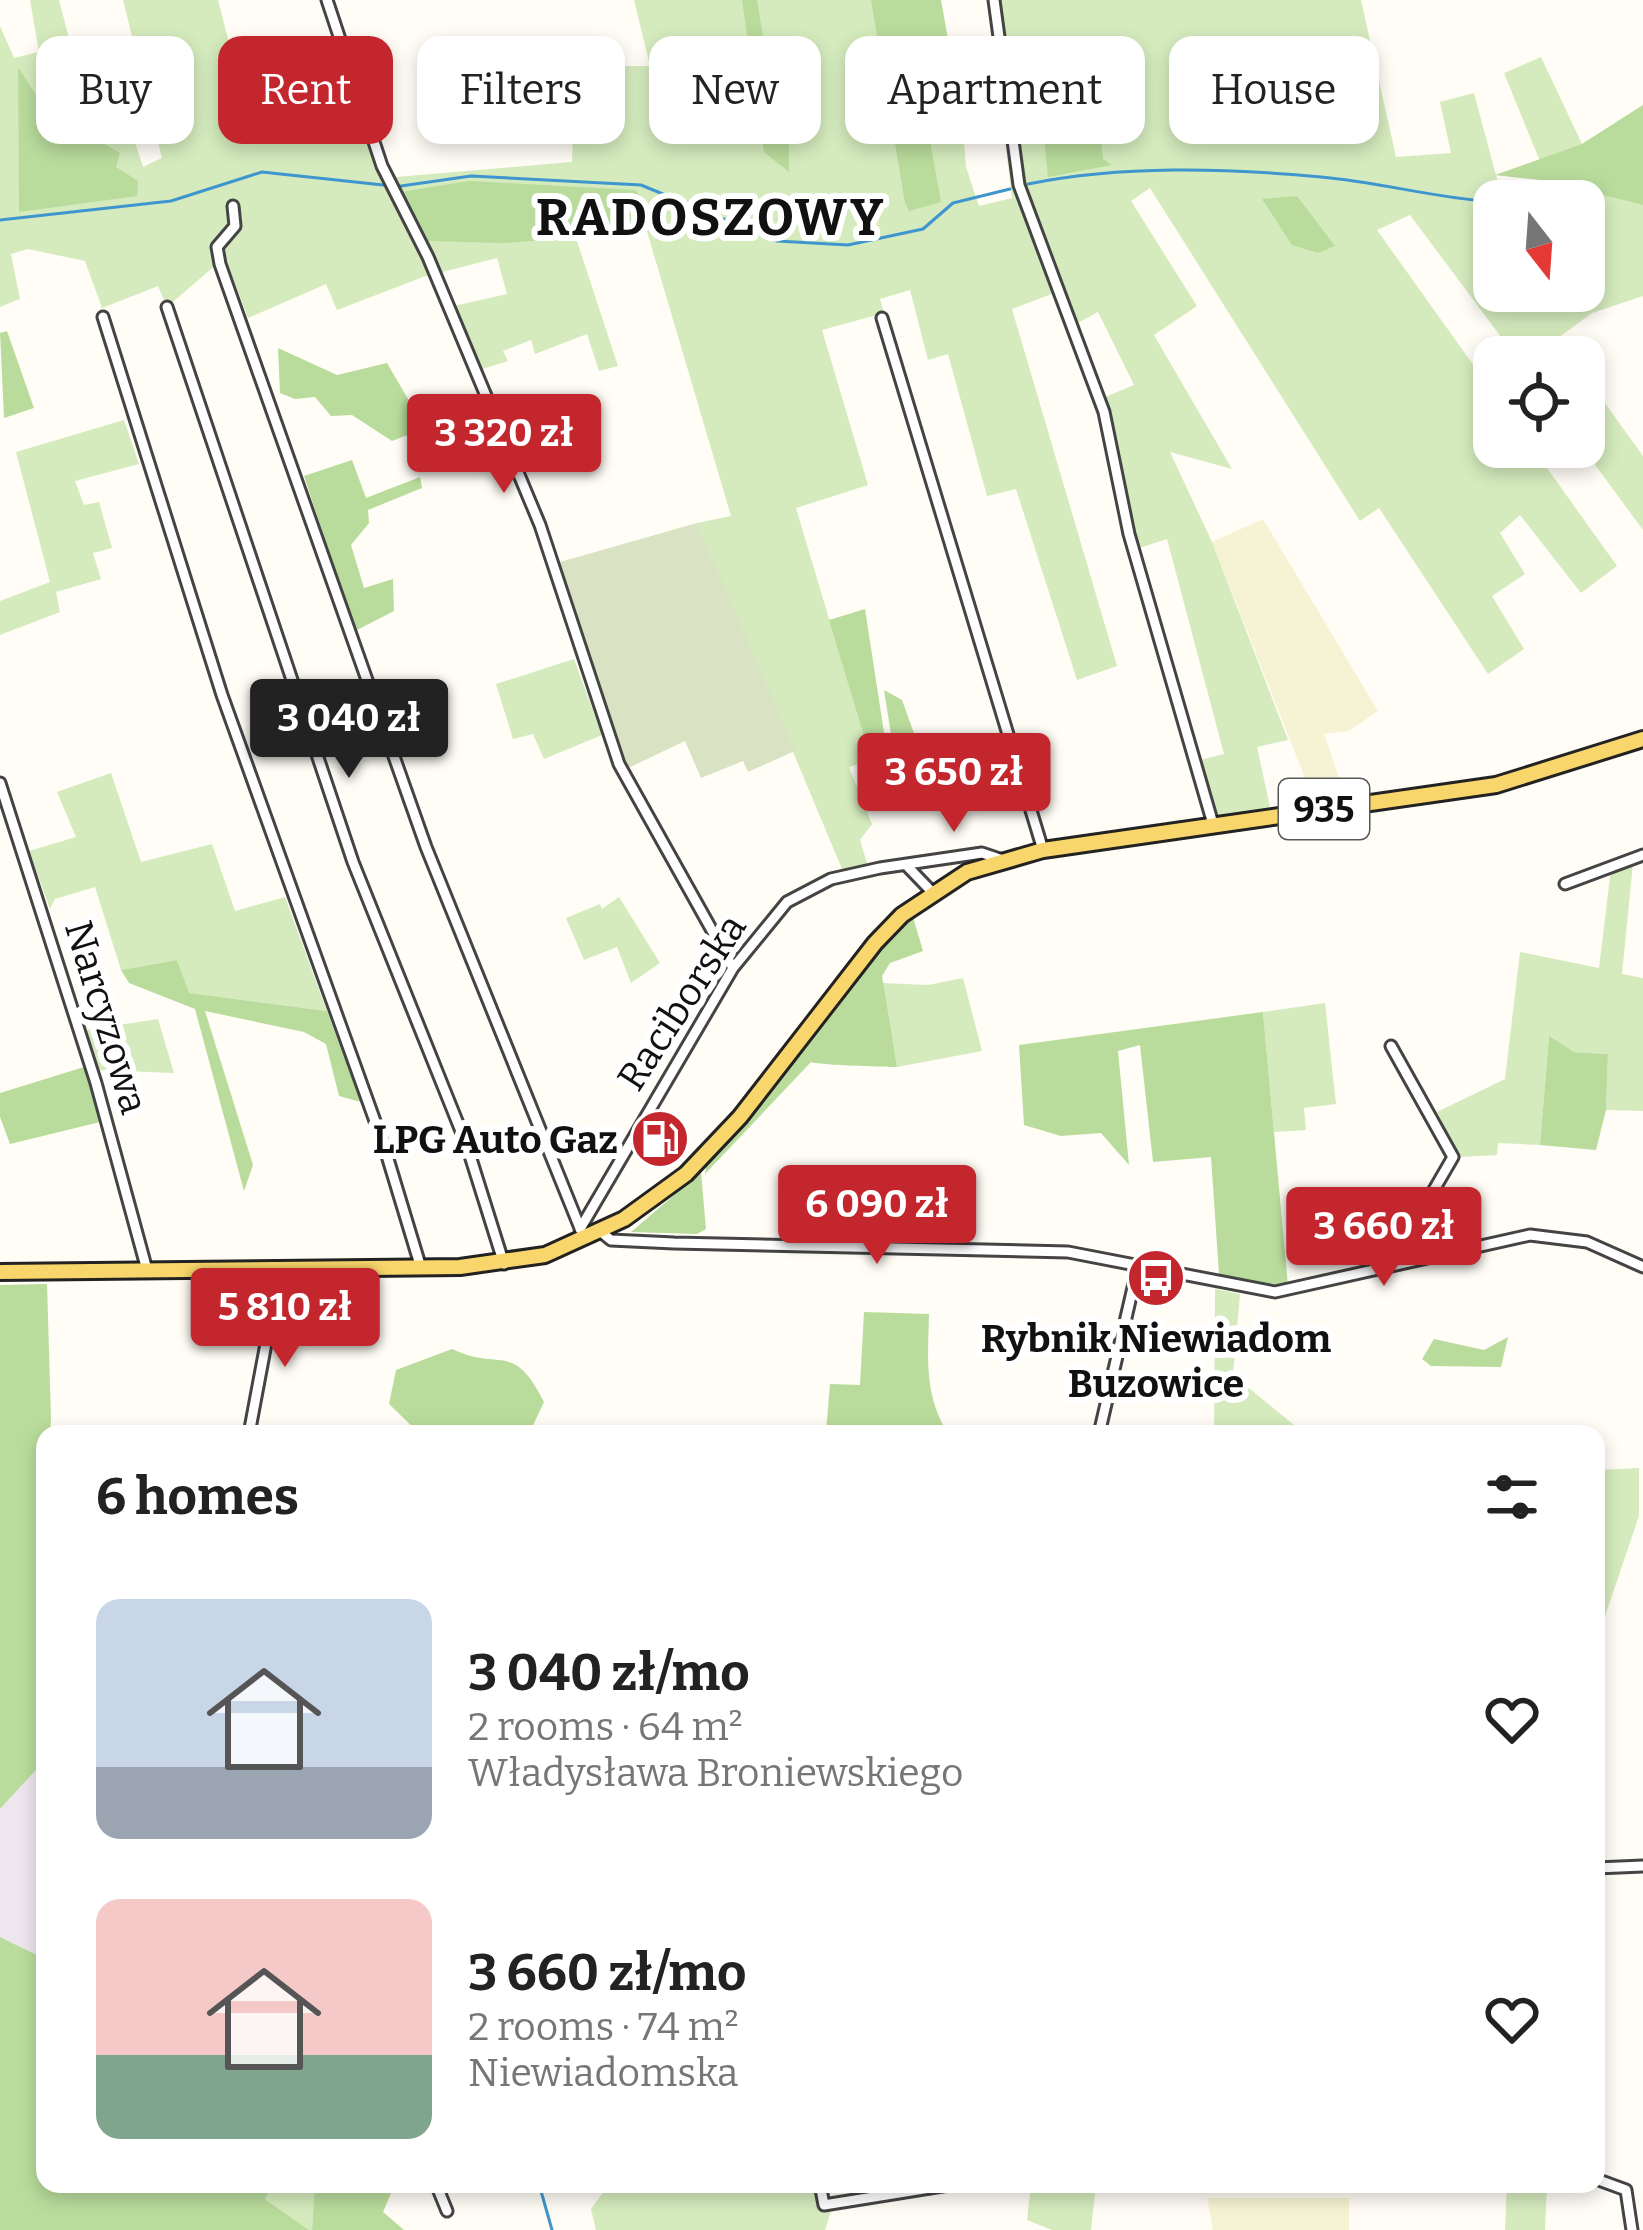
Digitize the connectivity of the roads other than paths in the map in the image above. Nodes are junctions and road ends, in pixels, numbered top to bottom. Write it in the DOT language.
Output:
graph roads {
  1 [pos="327,0"];
  2 [pos="994,0"];
  3 [pos="233,206"];
  4 [pos="167,307"];
  5 [pos="103,317"];
  6 [pos="882,318"];
  7 [pos="1643,739"];
  8 [pos="0,783"];
  9 [pos="1213,824"];
  10 [pos="1042,850"];
  11 [pos="1643,855"];
  12 [pos="1000,859"];
  13 [pos="903,865"];
  14 [pos="1564,884"];
  15 [pos="933,892"];
  16 [pos="734,968"];
  17 [pos="1391,1046"];
  18 [pos="580,1228"];
  19 [pos="601,1232"];
  20 [pos="572,1245"];
  21 [pos="504,1264"];
  22 [pos="1391,1264"];
  23 [pos="1138,1266"];
  24 [pos="1643,1267"];
  25 [pos="421,1268"];
  26 [pos="147,1270"];
  27 [pos="0,1272"];
  28 [pos="280,1275"];
  29 [pos="251,1425"];
  30 [pos="1101,1425"];
  31 [pos="1643,1866"];
  32 [pos="1605,1868"];
  33 [pos="1605,2182"];
  34 [pos="440,2193"];
  35 [pos="822,2193"];
  36 [pos="899,2193"];
  37 [pos="447,2211"];
  38 [pos="1632,2230"];
  1 -- 16 [label="street"];
  2 -- 9 [label="street"];
  3 -- 18 [label="street"];
  4 -- 21 [label="street"];
  5 -- 25 [label="street"];
  6 -- 10 [label="street"];
  7 -- 9 [label="main road, Raciborska / 935"];
  8 -- 26 [label="street, Narcyzowa"];
  9 -- 10 [label="main road, Raciborska / 935"];
  10 -- 12 [label="main road, Raciborska / 935"];
  11 -- 14 [label="street"];
  12 -- 13 [label="street, Raciborska"];
  12 -- 15 [label="main road, Raciborska / 935"];
  13 -- 15 [label="street"];
  13 -- 16 [label="street, Raciborska"];
  15 -- 19 [label="main road, Raciborska / 935"];
  16 -- 18 [label="street, Raciborska"];
  17 -- 22 [label="street"];
  18 -- 20 [label="street, Raciborska"];
  19 -- 20 [label="main road, Raciborska / 935"];
  19 -- 23 [label="street"];
  20 -- 21 [label="main road, Raciborska / 935"];
  21 -- 25 [label="main road, Raciborska / 935"];
  22 -- 23 [label="street"];
  22 -- 24 [label="street"];
  23 -- 30 [label="street"];
  25 -- 28 [label="main road, Raciborska / 935"];
  26 -- 27 [label="main road, Raciborska / 935"];
  26 -- 28 [label="main road, Raciborska / 935"];
  28 -- 29 [label="street"];
  31 -- 32 [label="street"];
  33 -- 38 [label="street"];
  34 -- 37 [label="street"];
  35 -- 36 [label="street"];
}
